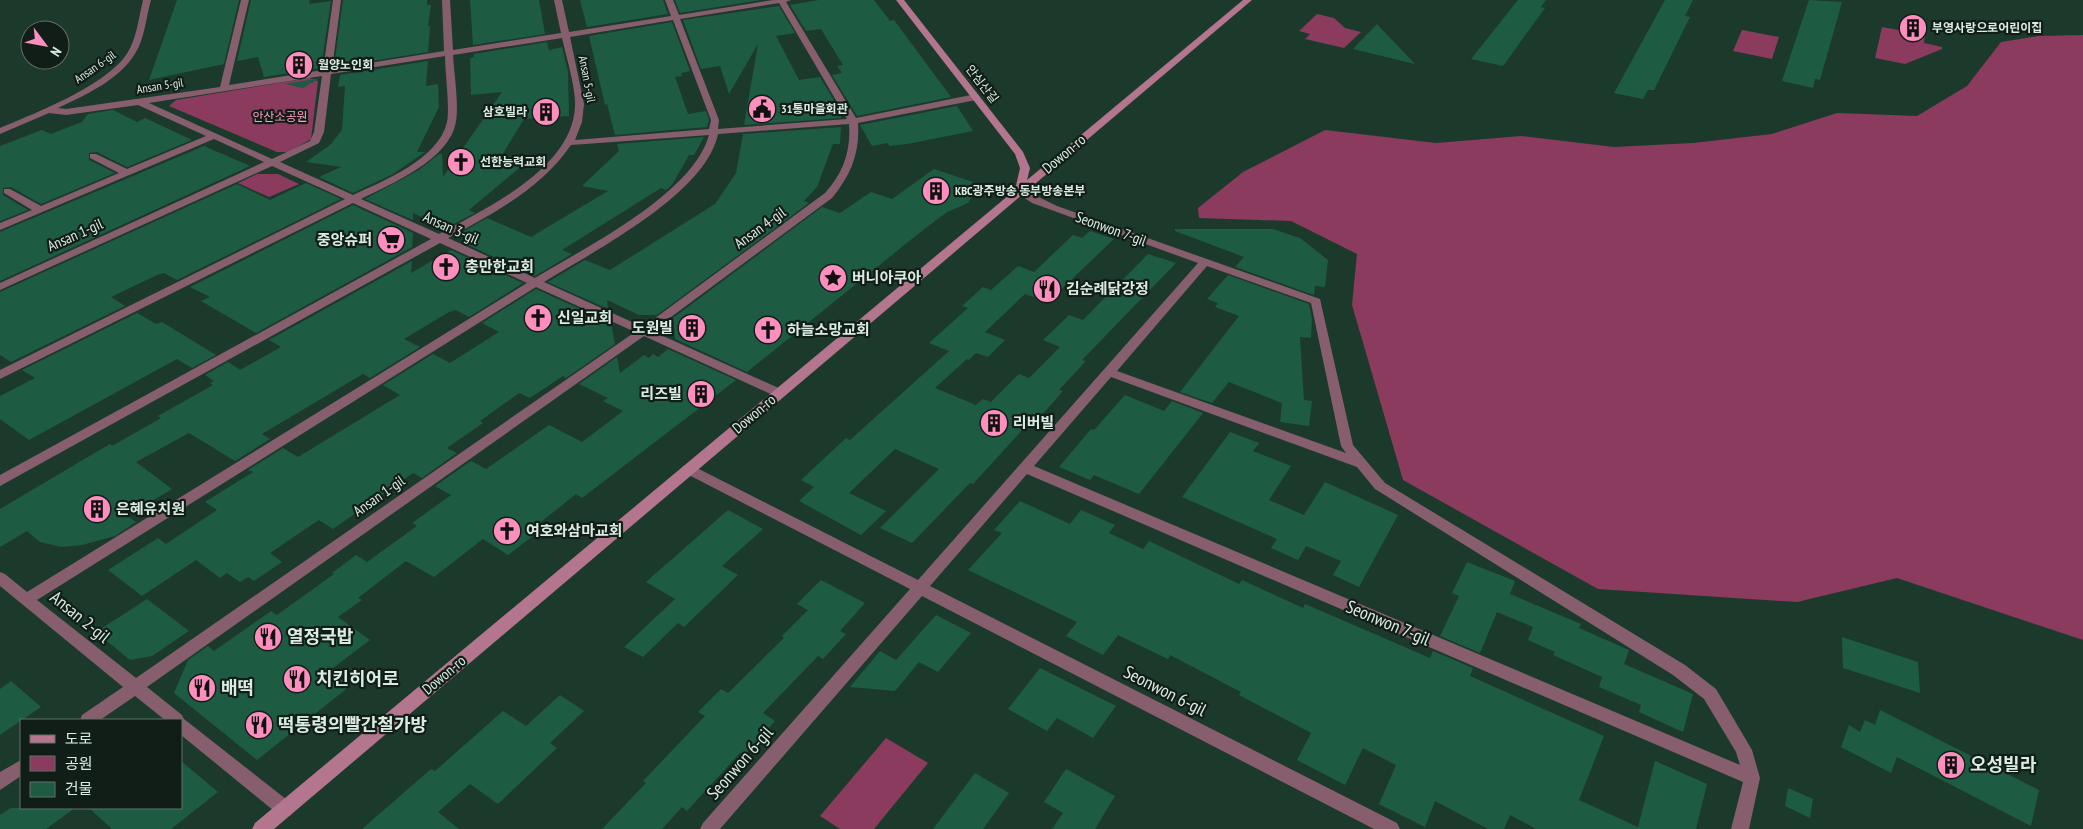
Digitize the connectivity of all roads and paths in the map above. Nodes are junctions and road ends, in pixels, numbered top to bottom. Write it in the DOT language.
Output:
graph roads {
  1 [pos="147,0"];
  2 [pos="245,0"];
  3 [pos="337,0"];
  4 [pos="446,0"];
  5 [pos="558,0"];
  6 [pos="669,0"];
  7 [pos="783,0"];
  8 [pos="900,0"];
  9 [pos="1248,0"];
  10 [pos="676,18"];
  11 [pos="566,35"];
  12 [pos="448,54"];
  13 [pos="327,73"];
  14 [pos="224,89"];
  15 [pos="976,97"];
  16 [pos="139,102"];
  17 [pos="49,110"];
  18 [pos="853,121"];
  19 [pos="0,131"];
  20 [pos="715,132"];
  21 [pos="214,136"];
  22 [pos="567,143"];
  23 [pos="94,156"];
  24 [pos="273,163"];
  25 [pos="127,173"];
  26 [pos="7,190"];
  27 [pos="1020,191"];
  28 [pos="352,199"];
  29 [pos="40,210"];
  30 [pos="0,226"];
  31 [pos="440,239"];
  32 [pos="1205,262"];
  33 [pos="535,282"];
  34 [pos="0,287"];
  35 [pos="643,332"];
  36 [pos="1108,372"];
  37 [pos="0,375"];
  38 [pos="778,393"];
  39 [pos="1360,463"];
  40 [pos="1025,468"];
  41 [pos="688,470"];
  42 [pos="0,481"];
  43 [pos="0,578"];
  44 [pos="920,588"];
  45 [pos="27,599"];
  46 [pos="135,687"];
  47 [pos="89,719"];
  48 [pos="175,719"];
  49 [pos="182,726"];
  50 [pos="20,768"];
  51 [pos="1752,778"];
  52 [pos="0,782"];
  53 [pos="285,809"];
  54 [pos="261,829"];
  55 [pos="709,829"];
  56 [pos="1391,829"];
  57 [pos="1740,829"];
  1 -- 17 [label="street, Ansan 6-gil"];
  2 -- 14 [label="street"];
  3 -- 13 [label="street"];
  4 -- 12 [label="street"];
  5 -- 11 [label="street"];
  6 -- 10 [label="street"];
  7 -- 10 [label="street, Ansan 5-gil"];
  7 -- 18 [label="street, Ansan 5-gil"];
  8 -- 15 [label="street, 안심산길"];
  9 -- 27 [label="street, Dowon-ro"];
  10 -- 11 [label="street, Ansan 5-gil"];
  10 -- 20 [label="street"];
  11 -- 12 [label="street, Ansan 5-gil"];
  11 -- 22 [label="street, Ansan 5-gil"];
  12 -- 13 [label="street, Ansan 5-gil"];
  12 -- 28 [label="street"];
  13 -- 14 [label="street, Ansan 5-gil"];
  13 -- 24 [label="street"];
  14 -- 16 [label="street, Ansan 5-gil"];
  15 -- 18 [label="street"];
  15 -- 27 [label="street, 안심산길"];
  16 -- 17 [label="street, Ansan 5-gil"];
  16 -- 21 [label="street, Ansan 3-gil"];
  17 -- 19 [label="street, Ansan 5-gil"];
  18 -- 20 [label="street"];
  18 -- 35 [label="street, Ansan 4-gil"];
  20 -- 22 [label="street"];
  20 -- 33 [label="street"];
  21 -- 24 [label="street, Ansan 3-gil"];
  21 -- 25 [label="street"];
  22 -- 31 [label="street, Ansan 5-gil"];
  23 -- 25 [label="street"];
  24 -- 28 [label="street, Ansan 3-gil"];
  24 -- 34 [label="street, Ansan 1-gil"];
  25 -- 29 [label="street"];
  26 -- 29 [label="street"];
  27 -- 32 [label="street, Seonwon 7-gil"];
  27 -- 38 [label="street, Dowon-ro"];
  28 -- 31 [label="street, Ansan 3-gil"];
  28 -- 37 [label="street"];
  29 -- 30 [label="street"];
  31 -- 33 [label="street, Ansan 3-gil"];
  31 -- 42 [label="street"];
  32 -- 36 [label="street"];
  32 -- 39 [label="street, Seonwon 7-gil"];
  33 -- 35 [label="street, Ansan 3-gil"];
  33 -- 45 [label="street"];
  35 -- 38 [label="street, Ansan 3-gil"];
  35 -- 46 [label="street, Ansan 1-gil"];
  36 -- 39 [label="street, Seonwon 7-gil"];
  36 -- 40 [label="street"];
  38 -- 41 [label="street, Dowon-ro"];
  39 -- 51 [label="street, Seonwon 7-gil"];
  40 -- 44 [label="street"];
  40 -- 51 [label="street, Seonwon 7-gil"];
  41 -- 44 [label="street, Seonwon 6-gil"];
  41 -- 53 [label="street, Dowon-ro"];
  43 -- 45 [label="street, Ansan 2-gil"];
  44 -- 55 [label="street, Seonwon 6-gil"];
  44 -- 56 [label="street, Seonwon 6-gil"];
  45 -- 46 [label="street, Ansan 2-gil"];
  46 -- 47 [label="street"];
  46 -- 48 [label="street, Ansan 2-gil"];
  49 -- 53 [label="street"];
  50 -- 52 [label="street"];
  51 -- 57 [label="street, Seonwon 7-gil"];
  53 -- 54 [label="street, Dowon-ro"];
}
